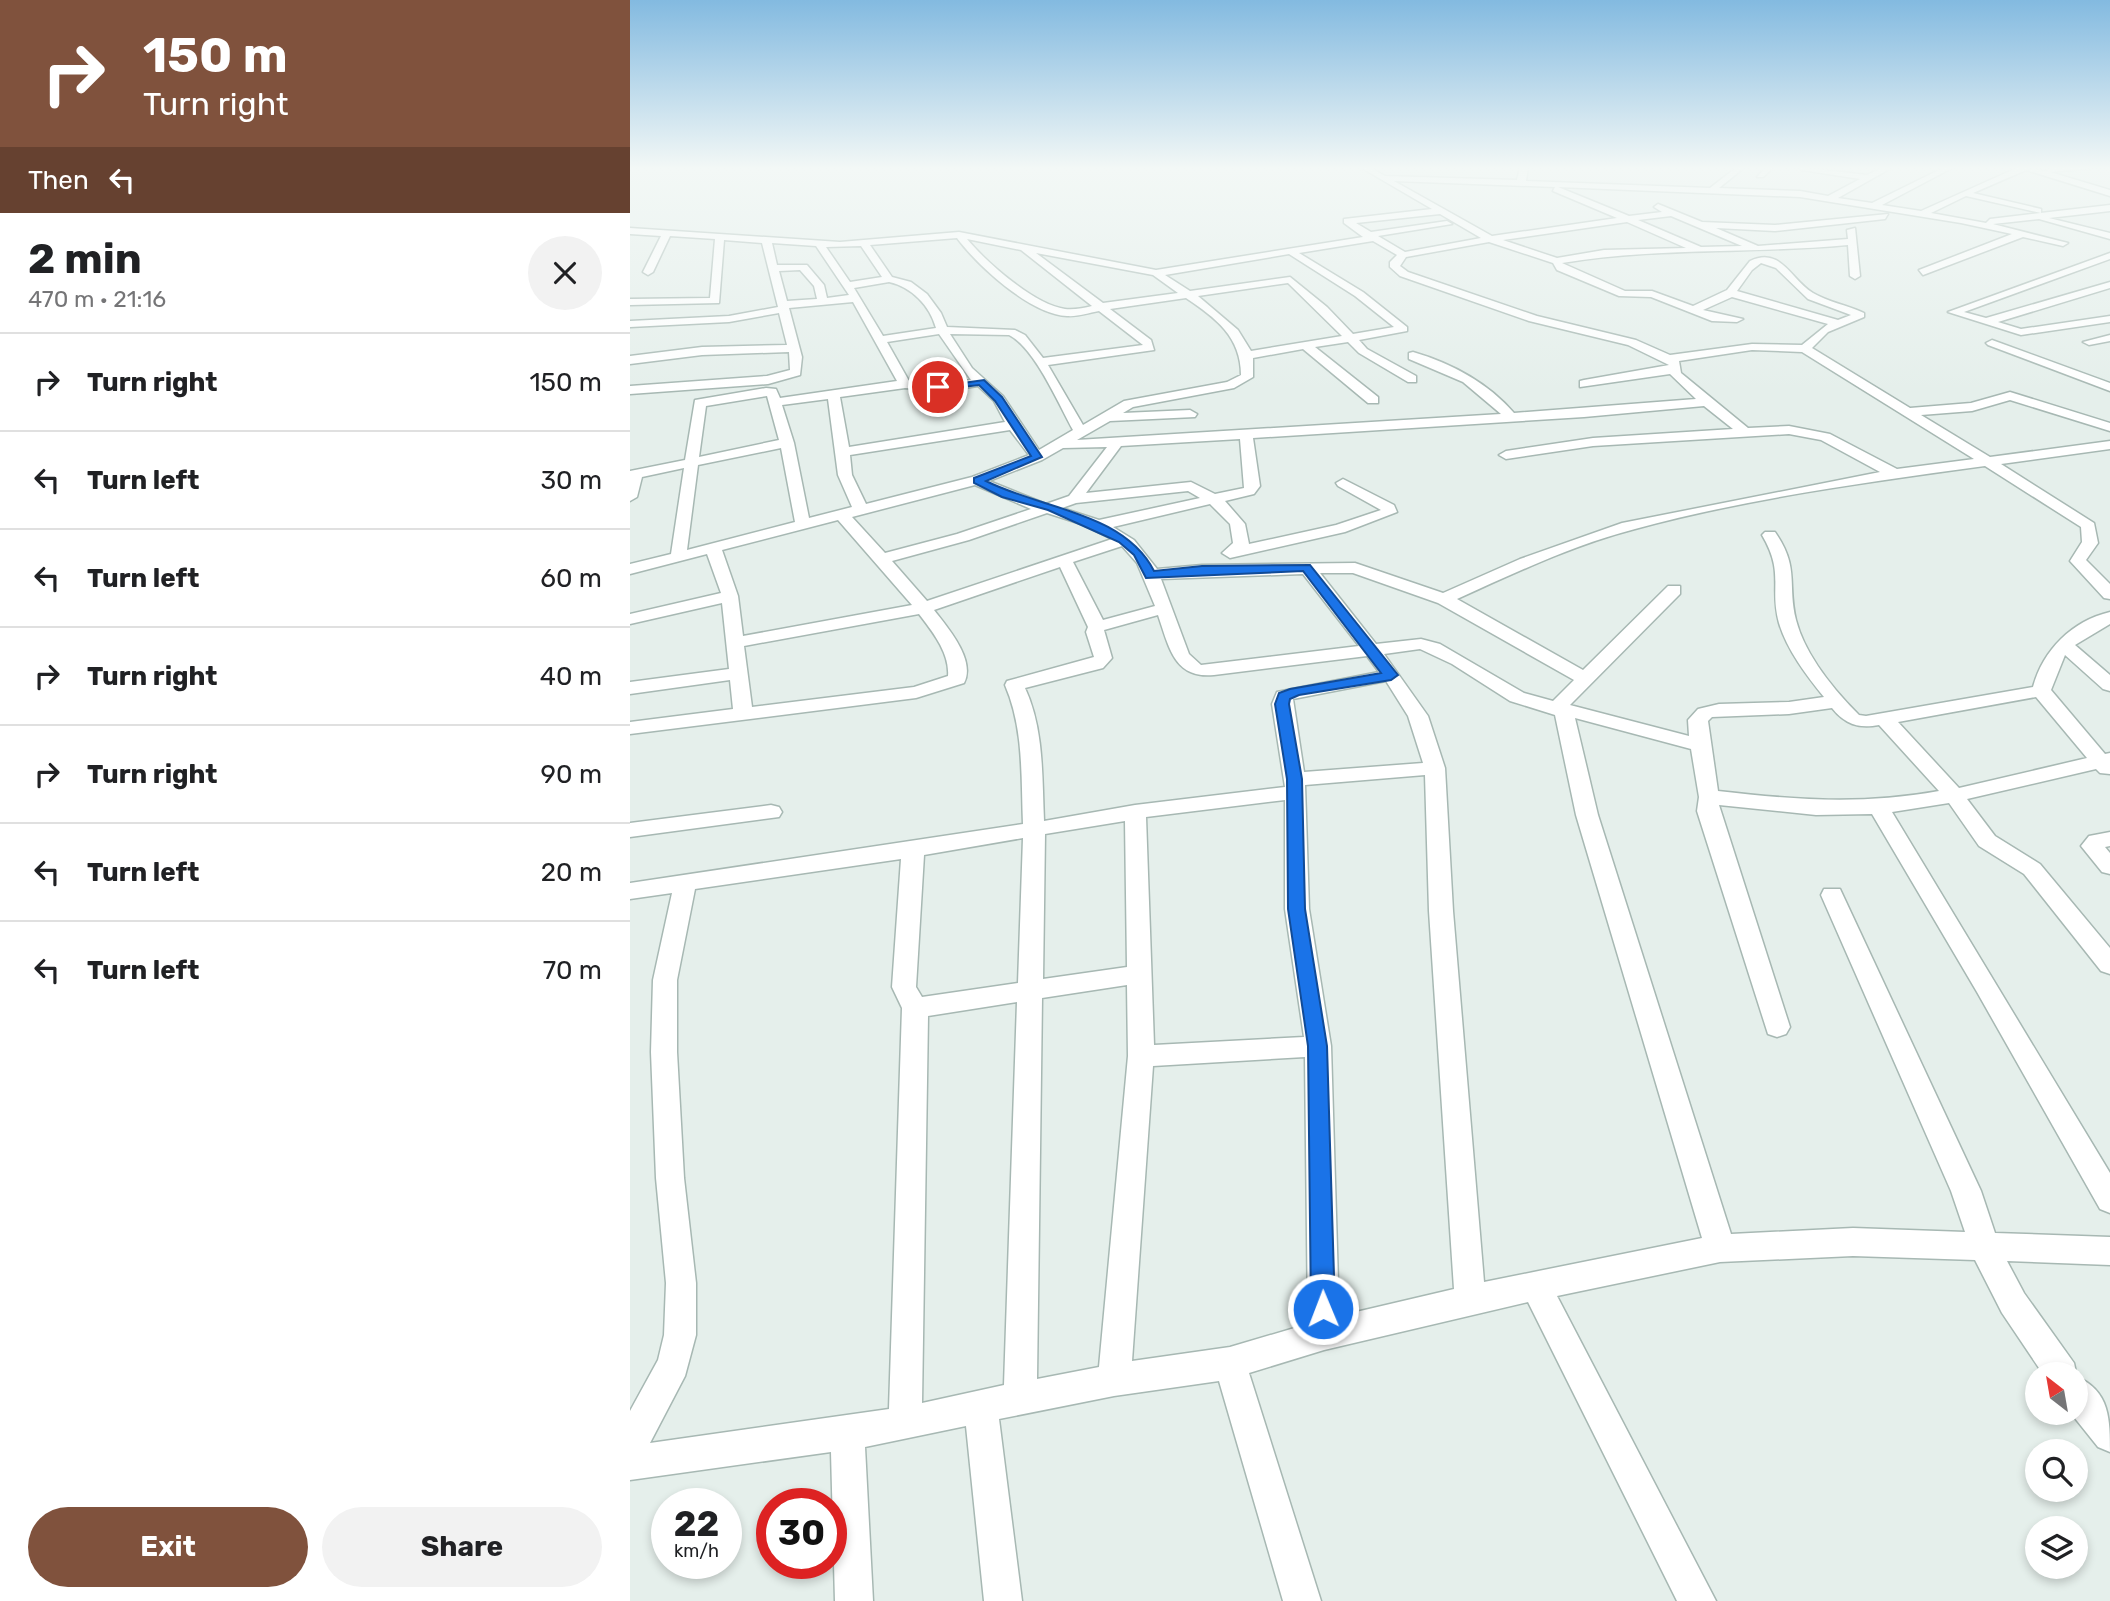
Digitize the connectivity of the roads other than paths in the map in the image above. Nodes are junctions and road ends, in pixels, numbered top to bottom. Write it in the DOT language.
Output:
graph roads {
  1 [pos="663,242"];
  2 [pos="720,242"];
  3 [pos="767,242"];
  4 [pos="785,242"];
  5 [pos="888,242"];
  6 [pos="964,242"];
  7 [pos="997,242"];
  8 [pos="1339,242"];
  9 [pos="1380,242"];
  10 [pos="1475,242"];
  11 [pos="1498,242"];
  12 [pos="1624,242"];
  13 [pos="1681,242"];
  14 [pos="1738,242"];
  15 [pos="1851,242"];
  16 [pos="2002,242"];
  17 [pos="2057,242"];
  18 [pos="2063,243"];
  19 [pos="864,244"];
  20 [pos="820,245"];
  21 [pos="1021,246"];
  22 [pos="1700,250"];
  23 [pos="1290,251"];
  24 [pos="1646,251"];
  25 [pos="1763,253"];
  26 [pos="1404,255"];
  27 [pos="2110,256"];
  28 [pos="1556,261"];
  29 [pos="775,268"];
  30 [pos="648,272"];
  31 [pos="1923,272"];
  32 [pos="1156,273"];
  33 [pos="1854,276"];
  34 [pos="889,279"];
  35 [pos="2110,285"];
  36 [pos="847,286"];
  37 [pos="1185,292"];
  38 [pos="1731,293"];
  39 [pos="856,298"];
  40 [pos="823,301"];
  41 [pos="630,302"];
  42 [pos="1199,302"];
  43 [pos="783,307"];
  44 [pos="1101,307"];
  45 [pos="1693,311"];
  46 [pos="1115,316"];
  47 [pos="1737,319"];
  48 [pos="2110,319"];
  49 [pos="1984,323"];
  50 [pos="630,324"];
  51 [pos="1838,324"];
  52 [pos="942,330"];
  53 [pos="2110,338"];
  54 [pos="1352,339"];
  55 [pos="878,340"];
  56 [pos="2089,342"];
  57 [pos="1992,343"];
  58 [pos="1307,347"];
  59 [pos="794,348"];
  60 [pos="1805,349"];
  61 [pos="1247,355"];
  62 [pos="1413,356"];
  63 [pos="630,360"];
  64 [pos="1040,362"];
  65 [pos="1671,365"];
  66 [pos="1412,379"];
  67 [pos="981,382"];
  68 [pos="905,384"];
  69 [pos="1584,384"];
  70 [pos="2110,387"];
  71 [pos="630,390"];
  72 [pos="772,391"];
  73 [pos="833,394"];
  74 [pos="1177,394"];
  75 [pos="1373,400"];
  76 [pos="1707,402"];
  77 [pos="1910,412"];
  78 [pos="1189,414"];
  79 [pos="1573,416"];
  80 [pos="1102,418"];
  81 [pos="1511,418"];
  82 [pos="1013,425"];
  83 [pos="2110,427"];
  84 [pos="1081,432"];
  85 [pos="1246,433"];
  86 [pos="1747,434"];
  87 [pos="1200,437"];
  88 [pos="1593,442"];
  89 [pos="787,443"];
  90 [pos="1063,444"];
  91 [pos="1116,444"];
  92 [pos="2110,445"];
  93 [pos="842,452"];
  94 [pos="1506,455"];
  95 [pos="1037,457"];
  96 [pos="1988,461"];
  97 [pos="692,463"];
  98 [pos="1893,473"];
  99 [pos="633,474"];
  100 [pos="977,480"];
  101 [pos="1343,483"];
  102 [pos="630,497"];
  103 [pos="1074,499"];
  104 [pos="1214,500"];
  105 [pos="1052,508"];
  106 [pos="862,512"];
  107 [pos="843,516"];
  108 [pos="803,526"];
  109 [pos="1095,526"];
  110 [pos="1770,536"];
  111 [pos="1123,540"];
  112 [pos="713,548"];
  113 [pos="1230,553"];
  114 [pos="678,557"];
  115 [pos="880,559"];
  116 [pos="1065,560"];
  117 [pos="1306,567"];
  118 [pos="630,569"];
  119 [pos="1202,570"];
  120 [pos="1150,575"];
  121 [pos="1674,590"];
  122 [pos="2110,594"];
  123 [pos="730,596"];
  124 [pos="1444,599"];
  125 [pos="924,608"];
  126 [pos="1162,609"];
  127 [pos="2110,617"];
  128 [pos="630,619"];
  129 [pos="1097,627"];
  130 [pos="733,643"];
  131 [pos="2063,644"];
  132 [pos="1371,649"];
  133 [pos="738,673"];
  134 [pos="1391,675"];
  135 [pos="1584,678"];
  136 [pos="2110,685"];
  137 [pos="630,688"];
  138 [pos="2040,691"];
  139 [pos="1838,701"];
  140 [pos="1559,710"];
  141 [pos="743,714"];
  142 [pos="1884,719"];
  143 [pos="630,728"];
  144 [pos="1700,745"];
  145 [pos="2107,764"];
  146 [pos="1435,768"];
  147 [pos="1294,785"];
  148 [pos="1953,794"];
  149 [pos="1709,797"];
  150 [pos="1878,807"];
  151 [pos="771,812"];
  152 [pos="1135,812"];
  153 [pos="1034,829"];
  154 [pos="630,830"];
  155 [pos="2110,839"];
  156 [pos="913,849"];
  157 [pos="2110,867"];
  158 [pos="685,884"];
  159 [pos="630,891"];
  160 [pos="1832,895"];
  161 [pos="2110,965"];
  162 [pos="1138,974"];
  163 [pos="1029,989"];
  164 [pos="915,1008"];
  165 [pos="1777,1027"];
  166 [pos="1318,1046"];
  167 [pos="1141,1056"];
  168 [pos="2110,1200"];
  169 [pos="1720,1248"];
  170 [pos="1985,1249"];
  171 [pos="2110,1251"];
  172 [pos="1535,1285"];
  173 [pos="1470,1300"];
  174 [pos="1324,1335"];
  175 [pos="2054,1362"];
  176 [pos="1230,1363"];
  177 [pos="1114,1380"];
  178 [pos="1020,1399"];
  179 [pos="639,1406"];
  180 [pos="981,1406"];
  181 [pos="2088,1408"];
  182 [pos="905,1424"];
  183 [pos="847,1433"];
  184 [pos="2110,1436"];
  185 [pos="630,1445"];
  186 [pos="630,1463"];
  187 [pos="854,1601"];
  188 [pos="1003,1601"];
  189 [pos="1302,1601"];
  190 [pos="1697,1601"];
  1 -- 30 [label="street"];
  2 -- 41 [label="street"];
  3 -- 29 [label="street"];
  4 -- 20 [label="street"];
  5 -- 19 [label="street"];
  6 -- 44 [label="street"];
  7 -- 21 [label="street"];
  8 -- 23 [label="street"];
  9 -- 26 [label="street"];
  10 -- 26 [label="street"];
  11 -- 28 [label="street"];
  12 -- 24 [label="street"];
  13 -- 22 [label="street"];
  14 -- 25 [label="street"];
  15 -- 25 [label="street"];
  15 -- 33 [label="street"];
  16 -- 31 [label="street"];
  17 -- 18 [label="street"];
  19 -- 20 [label="street"];
  19 -- 34 [label="street"];
  20 -- 36 [label="street"];
  21 -- 32 [label="street"];
  21 -- 44 [label="street"];
  22 -- 24 [label="street"];
  22 -- 25 [label="street"];
  23 -- 32 [label="street"];
  23 -- 54 [label="street"];
  24 -- 28 [label="street"];
  25 -- 38 [label="street"];
  25 -- 51 [label="street"];
  26 -- 65 [label="street"];
  27 -- 49 [label="street"];
  28 -- 45 [label="street"];
  29 -- 40 [label="street"];
  29 -- 43 [label="street"];
  32 -- 37 [label="street"];
  34 -- 36 [label="street"];
  34 -- 52 [label="street"];
  35 -- 49 [label="street"];
  36 -- 39 [label="street"];
  37 -- 42 [label="street"];
  37 -- 44 [label="street"];
  37 -- 54 [label="street"];
  38 -- 45 [label="street"];
  38 -- 51 [label="street"];
  39 -- 40 [label="street"];
  39 -- 55 [label="street"];
  40 -- 43 [label="street"];
  42 -- 46 [label="street"];
  42 -- 61 [label="street"];
  43 -- 50 [label="street"];
  43 -- 59 [label="street"];
  44 -- 46 [label="street"];
  45 -- 47 [label="street"];
  46 -- 64 [label="street"];
  48 -- 49 [label="street"];
  51 -- 60 [label="street"];
  52 -- 55 [label="street"];
  52 -- 64 [label="street"];
  52 -- 67 [label="street"];
  53 -- 56 [label="street"];
  54 -- 58 [label="street"];
  54 -- 66 [label="street"];
  55 -- 68 [label="street"];
  57 -- 70 [label="street"];
  58 -- 61 [label="street"];
  58 -- 75 [label="street"];
  59 -- 63 [label="street"];
  59 -- 72 [label="street"];
  60 -- 65 [label="street"];
  60 -- 77 [label="street"];
  61 -- 74 [label="street"];
  62 -- 81 [label="street"];
  64 -- 84 [label="street"];
  65 -- 69 [label="street"];
  65 -- 76 [label="street"];
  67 -- 68 [label="street"];
  67 -- 82 [label="street"];
  68 -- 73 [label="street"];
  71 -- 72 [label="street"];
  72 -- 73 [label="street"];
  72 -- 89 [label="street"];
  72 -- 97 [label="street"];
  73 -- 93 [label="street"];
  74 -- 78 [label="street"];
  74 -- 80 [label="street"];
  76 -- 79 [label="street"];
  76 -- 86 [label="street"];
  77 -- 83 [label="street"];
  77 -- 96 [label="street"];
  78 -- 80 [label="street"];
  78 -- 87 [label="street"];
  79 -- 81 [label="street"];
  79 -- 88 [label="street"];
  80 -- 84 [label="street"];
  81 -- 85 [label="street"];
  82 -- 93 [label="street"];
  82 -- 95 [label="street"];
  84 -- 90 [label="street"];
  85 -- 87 [label="street"];
  85 -- 104 [label="street"];
  86 -- 88 [label="street"];
  86 -- 98 [label="street"];
  87 -- 91 [label="street"];
  88 -- 94 [label="street"];
  89 -- 97 [label="street"];
  89 -- 108 [label="street"];
  90 -- 91 [label="street"];
  90 -- 95 [label="street"];
  91 -- 103 [label="street"];
  92 -- 96 [label="street"];
  93 -- 106 [label="street"];
  95 -- 100 [label="street"];
  96 -- 98 [label="street"];
  96 -- 122 [label="street"];
  97 -- 99 [label="street"];
  97 -- 114 [label="street"];
  98 -- 124 [label="street"];
  99 -- 102 [label="street"];
  100 -- 105 [label="street"];
  100 -- 106 [label="street"];
  101 -- 113 [label="street"];
  103 -- 104 [label="street"];
  103 -- 105 [label="street"];
  104 -- 109 [label="street"];
  104 -- 113 [label="street"];
  105 -- 109 [label="street"];
  105 -- 115 [label="street"];
  106 -- 107 [label="street"];
  107 -- 108 [label="street"];
  107 -- 115 [label="street"];
  108 -- 112 [label="street"];
  109 -- 111 [label="street"];
  110 -- 139 [label="street"];
  111 -- 116 [label="street"];
  111 -- 120 [label="street"];
  112 -- 114 [label="street"];
  112 -- 123 [label="street"];
  113 -- 119 [label="street"];
  114 -- 118 [label="street"];
  115 -- 125 [label="street"];
  116 -- 125 [label="street"];
  116 -- 129 [label="street"];
  117 -- 119 [label="street"];
  117 -- 124 [label="street"];
  117 -- 132 [label="street"];
  119 -- 120 [label="street"];
  120 -- 126 [label="street"];
  121 -- 135 [label="street"];
  123 -- 128 [label="street"];
  123 -- 130 [label="street"];
  124 -- 135 [label="street"];
  125 -- 130 [label="street"];
  125 -- 141 [label="street"];
  126 -- 129 [label="street"];
  126 -- 132 [label="street"];
  127 -- 131 [label="street"];
  129 -- 153 [label="street"];
  130 -- 133 [label="street"];
  131 -- 136 [label="street"];
  131 -- 138 [label="street"];
  132 -- 134 [label="street"];
  132 -- 140 [label="street"];
  133 -- 137 [label="street"];
  133 -- 141 [label="street"];
  134 -- 146 [label="street"];
  134 -- 147 [label="street"];
  135 -- 140 [label="street"];
  138 -- 142 [label="street"];
  138 -- 145 [label="street"];
  139 -- 142 [label="street"];
  139 -- 144 [label="street"];
  140 -- 144 [label="street"];
  140 -- 169 [label="street"];
  141 -- 143 [label="street"];
  142 -- 148 [label="street"];
  144 -- 149 [label="street"];
  145 -- 148 [label="street"];
  146 -- 147 [label="street"];
  146 -- 173 [label="street"];
  147 -- 152 [label="street"];
  147 -- 166 [label="street"];
  148 -- 150 [label="street"];
  148 -- 161 [label="street"];
  149 -- 150 [label="street"];
  149 -- 165 [label="street"];
  150 -- 168 [label="street"];
  151 -- 154 [label="street"];
  152 -- 153 [label="street"];
  152 -- 162 [label="street"];
  153 -- 156 [label="street"];
  153 -- 163 [label="street"];
  155 -- 157 [label="street"];
  156 -- 158 [label="street"];
  156 -- 164 [label="street"];
  158 -- 159 [label="street"];
  158 -- 179 [label="street"];
  160 -- 170 [label="street"];
  162 -- 163 [label="street"];
  162 -- 167 [label="street"];
  163 -- 164 [label="street"];
  163 -- 178 [label="street"];
  164 -- 182 [label="street"];
  166 -- 167 [label="street"];
  166 -- 174 [label="street"];
  167 -- 177 [label="street"];
  169 -- 170 [label="street"];
  169 -- 172 [label="street"];
  170 -- 171 [label="street"];
  170 -- 175 [label="street"];
  172 -- 173 [label="street"];
  172 -- 190 [label="street"];
  173 -- 174 [label="street"];
  174 -- 176 [label="street"];
  176 -- 177 [label="street"];
  176 -- 189 [label="street"];
  177 -- 178 [label="street"];
  178 -- 180 [label="street"];
  179 -- 185 [label="street"];
  180 -- 182 [label="street"];
  180 -- 188 [label="street"];
  181 -- 184 [label="street"];
  182 -- 183 [label="street"];
  183 -- 186 [label="street"];
  183 -- 187 [label="street"];
}
